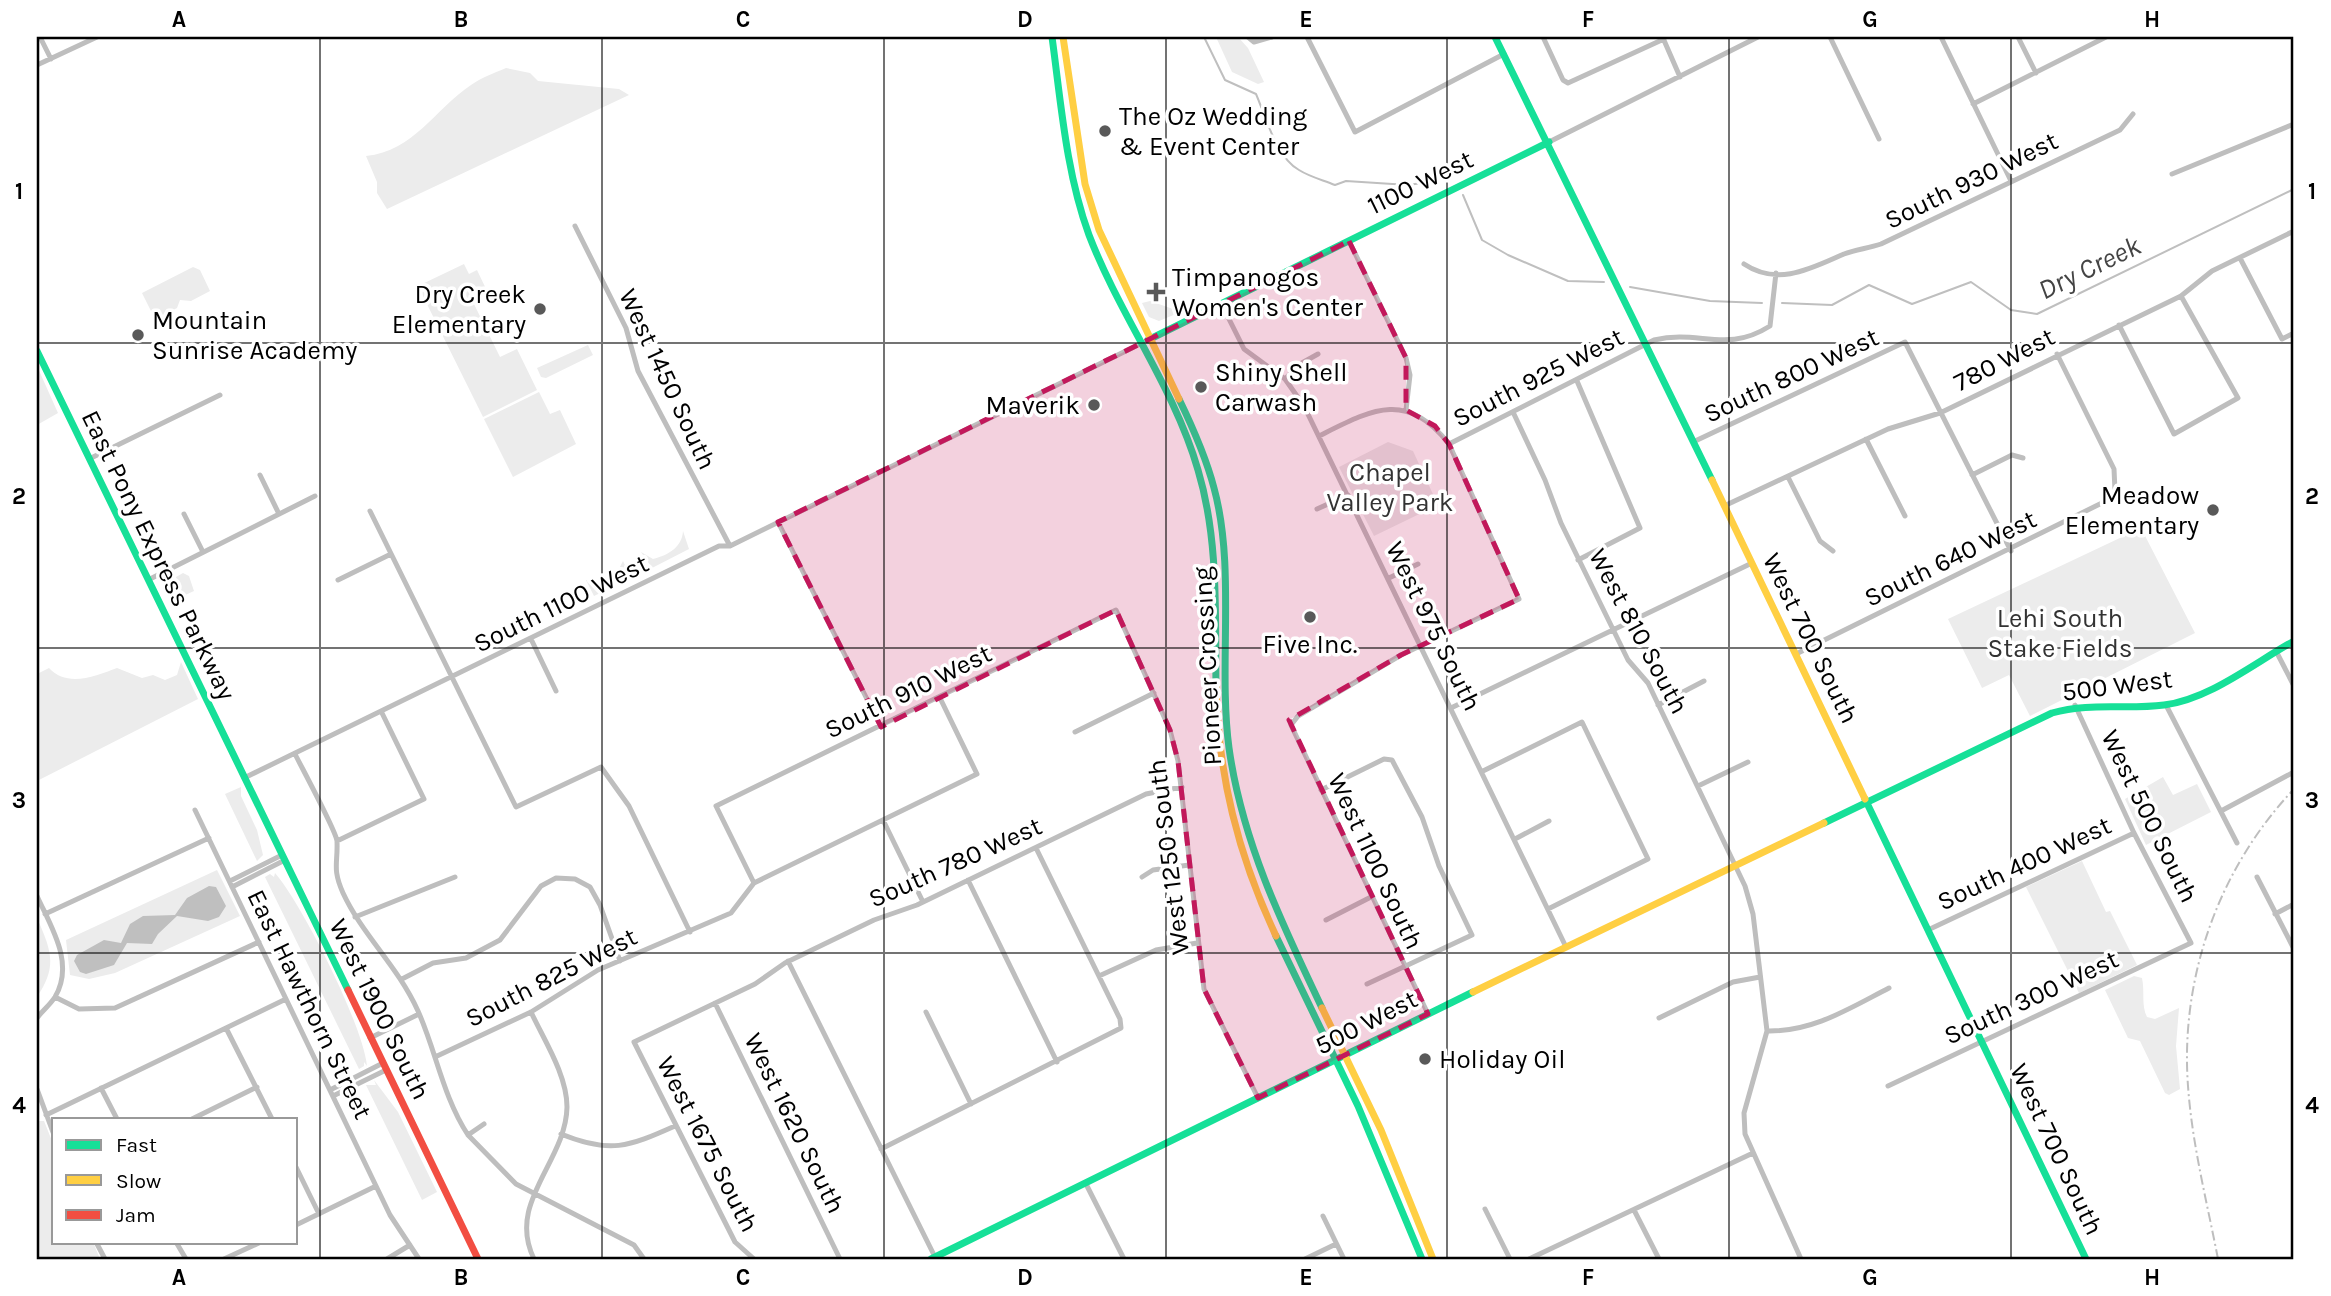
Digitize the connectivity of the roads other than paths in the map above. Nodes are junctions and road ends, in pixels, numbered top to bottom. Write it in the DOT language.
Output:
graph roads {
  1 [pos="40,37"];
  2 [pos="97,37"];
  3 [pos="1052,37"];
  4 [pos="1063,37"];
  5 [pos="1248,37"];
  6 [pos="1272,37"];
  7 [pos="1307,37"];
  8 [pos="1496,37"];
  9 [pos="1543,37"];
  10 [pos="1758,37"];
  11 [pos="1830,37"];
  12 [pos="1941,37"];
  13 [pos="2018,37"];
  14 [pos="2106,37"];
  15 [pos="1663,38"];
  16 [pos="1744,40"];
  17 [pos="1504,54"];
  18 [pos="51,59"];
  19 [pos="37,65"];
  20 [pos="2036,73"];
  21 [pos="1680,77"];
  22 [pos="1973,104"];
  23 [pos="2133,114"];
  24 [pos="2294,124"];
  25 [pos="1879,139"];
  26 [pos="1549,142"];
  27 [pos="2172,174"];
  28 [pos="2011,181"];
  29 [pos="575,226"];
  30 [pos="2294,231"];
  31 [pos="1349,241"];
  32 [pos="2240,258"];
  33 [pos="1744,264"];
  34 [pos="1776,273"];
  35 [pos="2181,296"];
  36 [pos="1222,305"];
  37 [pos="2119,325"];
  38 [pos="2294,333"];
  39 [pos="1150,339"];
  40 [pos="1140,344"];
  41 [pos="1645,345"];
  42 [pos="37,351"];
  43 [pos="1318,354"];
  44 [pos="2057,354"];
  45 [pos="1284,379"];
  46 [pos="1577,380"];
  47 [pos="1057,385"];
  48 [pos="220,395"];
  49 [pos="1406,410"];
  50 [pos="1513,412"];
  51 [pos="1940,413"];
  52 [pos="1319,436"];
  53 [pos="1866,439"];
  54 [pos="1693,442"];
  55 [pos="1449,444"];
  56 [pos="2023,458"];
  57 [pos="89,459"];
  58 [pos="260,475"];
  59 [pos="1972,475"];
  60 [pos="1788,477"];
  61 [pos="1348,495"];
  62 [pos="316,496"];
  63 [pos="1724,506"];
  64 [pos="1317,509"];
  65 [pos="370,511"];
  66 [pos="184,514"];
  67 [pos="279,514"];
  68 [pos="1905,516"];
  69 [pos="778,522"];
  70 [pos="730,546"];
  71 [pos="1833,551"];
  72 [pos="2011,551"];
  73 [pos="203,552"];
  74 [pos="391,554"];
  75 [pos="1578,560"];
  76 [pos="1752,563"];
  77 [pos="1418,564"];
  78 [pos="1389,578"];
  79 [pos="148,580"];
  80 [pos="338,580"];
  81 [pos="1116,610"];
  82 [pos="1613,629"];
  83 [pos="531,639"];
  84 [pos="2294,641"];
  85 [pos="1422,645"];
  86 [pos="2276,650"];
  87 [pos="1796,654"];
  88 [pos="453,678"];
  89 [pos="1704,681"];
  90 [pos="2294,687"];
  91 [pos="556,691"];
  92 [pos="1154,693"];
  93 [pos="940,698"];
  94 [pos="1658,705"];
  95 [pos="2075,705"];
  96 [pos="2166,705"];
  97 [pos="1452,706"];
  98 [pos="382,713"];
  99 [pos="881,727"];
  100 [pos="1074,732"];
  101 [pos="295,754"];
  102 [pos="1748,762"];
  103 [pos="1483,771"];
  104 [pos="2294,772"];
  105 [pos="244,778"];
  106 [pos="1698,786"];
  107 [pos="1182,787"];
  108 [pos="1321,790"];
  109 [pos="1866,802"];
  110 [pos="195,810"];
  111 [pos="2221,811"];
  112 [pos="883,820"];
  113 [pos="1549,821"];
  114 [pos="2134,833"];
  115 [pos="209,838"];
  116 [pos="1515,839"];
  117 [pos="337,841"];
  118 [pos="2237,843"];
  119 [pos="1036,848"];
  120 [pos="283,858"];
  121 [pos="1189,865"];
  122 [pos="1736,865"];
  123 [pos="455,877"];
  124 [pos="1142,877"];
  125 [pos="2256,877"];
  126 [pos="968,880"];
  127 [pos="754,883"];
  128 [pos="231,884"];
  129 [pos="37,896"];
  130 [pos="1371,897"];
  131 [pos="923,902"];
  132 [pos="2294,904"];
  133 [pos="1548,909"];
  134 [pos="45,914"];
  135 [pos="2275,914"];
  136 [pos="355,917"];
  137 [pos="1326,920"];
  138 [pos="1930,929"];
  139 [pos="690,932"];
  140 [pos="259,942"];
  141 [pos="1197,943"];
  142 [pos="2191,943"];
  143 [pos="1566,947"];
  144 [pos="2294,949"];
  145 [pos="620,961"];
  146 [pos="788,961"];
  147 [pos="1404,965"];
  148 [pos="1099,976"];
  149 [pos="1760,977"];
  150 [pos="402,979"];
  151 [pos="1367,984"];
  152 [pos="1889,988"];
  153 [pos="55,998"];
  154 [pos="286,999"];
  155 [pos="715,1003"];
  156 [pos="531,1012"];
  157 [pos="926,1012"];
  158 [pos="419,1014"];
  159 [pos="1428,1014"];
  160 [pos="37,1018"];
  161 [pos="1659,1018"];
  162 [pos="226,1027"];
  163 [pos="1767,1031"];
  164 [pos="370,1038"];
  165 [pos="1983,1041"];
  166 [pos="634,1042"];
  167 [pos="1346,1055"];
  168 [pos="435,1057"];
  169 [pos="1337,1060"];
  170 [pos="1058,1062"];
  171 [pos="385,1066"];
  172 [pos="1888,1086"];
  173 [pos="257,1087"];
  174 [pos="101,1088"];
  175 [pos="37,1089"];
  176 [pos="331,1093"];
  177 [pos="1258,1098"];
  178 [pos="971,1104"];
  179 [pos="46,1115"];
  180 [pos="116,1118"];
  181 [pos="194,1118"];
  182 [pos="272,1118"];
  183 [pos="484,1124"];
  184 [pos="675,1126"];
  185 [pos="52,1130"];
  186 [pos="561,1134"];
  187 [pos="468,1135"];
  188 [pos="881,1149"];
  189 [pos="1753,1153"];
  190 [pos="298,1171"];
  191 [pos="1086,1184"];
  192 [pos="376,1186"];
  193 [pos="533,1193"];
  194 [pos="1485,1209"];
  195 [pos="1634,1210"];
  196 [pos="319,1214"];
  197 [pos="1323,1216"];
  198 [pos="298,1224"];
  199 [pos="257,1244"];
  200 [pos="1336,1244"];
  201 [pos="410,1245"];
  202 [pos="933,1258"];
  203 [pos="2084,1258"];
  204 [pos="224,1259"];
  205 [pos="387,1259"];
  206 [pos="419,1259"];
  207 [pos="478,1259"];
  208 [pos="534,1259"];
  209 [pos="644,1259"];
  210 [pos="754,1259"];
  211 [pos="841,1259"];
  212 [pos="1124,1259"];
  213 [pos="1305,1259"];
  214 [pos="1344,1259"];
  215 [pos="1422,1259"];
  216 [pos="1433,1259"];
  217 [pos="1510,1259"];
  218 [pos="1529,1259"];
  219 [pos="1658,1259"];
  220 [pos="1801,1259"];
  1 -- 18 [label="street"];
  2 -- 18 [label="street"];
  3 -- 40 [label="main road, Pioneer Crossing"];
  4 -- 39 [label="main road, Pioneer Crossing"];
  5 -- 6 [label="street"];
  7 -- 17 [label="street"];
  8 -- 17 [label="main road, West 700 South"];
  9 -- 15 [label="street"];
  10 -- 16 [label="street, 1100 West"];
  11 -- 25 [label="street"];
  12 -- 22 [label="street"];
  13 -- 20 [label="street"];
  14 -- 20 [label="street"];
  15 -- 21 [label="street"];
  16 -- 21 [label="street, 1100 West"];
  17 -- 26 [label="main road, West 700 South"];
  18 -- 19 [label="street"];
  20 -- 22 [label="street"];
  21 -- 26 [label="street, 1100 West"];
  22 -- 28 [label="street"];
  23 -- 28 [label="street, South 930 West"];
  24 -- 27 [label="street"];
  26 -- 31 [label="main road, 1100 West"];
  26 -- 41 [label="main road, West 700 South"];
  28 -- 34 [label="street, South 930 West"];
  29 -- 70 [label="street, West 1450 South"];
  30 -- 32 [label="street, 780 West"];
  31 -- 36 [label="main road, 1100 West"];
  31 -- 49 [label="street"];
  32 -- 35 [label="street, 780 West"];
  32 -- 38 [label="street"];
  33 -- 34 [label="street, South 930 West"];
  34 -- 41 [label="street, South 925 West"];
  35 -- 37 [label="street, 780 West"];
  35 -- 37 [label="street"];
  36 -- 39 [label="main road, 1100 West"];
  36 -- 45 [label="street, West 975 South"];
  37 -- 44 [label="street, 780 West"];
  39 -- 40 [label="main road, 1100 West"];
  39 -- 167 [label="main road, Pioneer Crossing"];
  40 -- 47 [label="street, 1100 West"];
  40 -- 169 [label="main road, Pioneer Crossing"];
  41 -- 46 [label="street, South 925 West"];
  41 -- 54 [label="main road, West 700 South"];
  42 -- 57 [label="main road, East Pony Express Parkway"];
  43 -- 45 [label="street"];
  44 -- 51 [label="street, 780 West"];
  44 -- 72 [label="street, South 640 West"];
  45 -- 52 [label="street, West 975 South"];
  46 -- 50 [label="street, South 925 West"];
  46 -- 75 [label="street"];
  47 -- 69 [label="street, South 1100 West"];
  48 -- 57 [label="street"];
  49 -- 52 [label="street"];
  49 -- 55 [label="street"];
  50 -- 55 [label="street, South 925 West"];
  50 -- 75 [label="street, West 810 South"];
  51 -- 53 [label="street, 780 West"];
  51 -- 54 [label="street, South 800 West"];
  51 -- 59 [label="street"];
  52 -- 61 [label="street, West 975 South"];
  53 -- 60 [label="street, 780 West"];
  53 -- 68 [label="street"];
  54 -- 63 [label="main road, West 700 South"];
  55 -- 85 [label="street"];
  56 -- 59 [label="street"];
  57 -- 79 [label="main road, East Pony Express Parkway"];
  58 -- 67 [label="street"];
  59 -- 72 [label="street"];
  60 -- 63 [label="street, 780 West"];
  60 -- 71 [label="street"];
  61 -- 64 [label="street"];
  61 -- 78 [label="street, West 975 South"];
  62 -- 67 [label="street"];
  63 -- 76 [label="main road, West 700 South"];
  65 -- 74 [label="street"];
  66 -- 73 [label="street"];
  67 -- 73 [label="street"];
  69 -- 70 [label="street, South 1100 West"];
  69 -- 99 [label="street"];
  70 -- 83 [label="street, South 1100 West"];
  72 -- 87 [label="street, South 640 West"];
  73 -- 79 [label="street"];
  74 -- 80 [label="street"];
  74 -- 88 [label="street"];
  75 -- 82 [label="street, West 810 South"];
  76 -- 82 [label="street"];
  76 -- 87 [label="main road, West 700 South"];
  77 -- 78 [label="street"];
  78 -- 85 [label="street, West 975 South"];
  79 -- 105 [label="main road, East Pony Express Parkway"];
  81 -- 92 [label="street, West 1250 South"];
  81 -- 93 [label="street, South 910 West"];
  82 -- 94 [label="street, West 810 South"];
  82 -- 97 [label="street"];
  83 -- 88 [label="street, South 1100 West"];
  83 -- 91 [label="street"];
  84 -- 86 [label="main road, 500 West"];
  85 -- 97 [label="street, West 975 South"];
  85 -- 108 [label="street, West 1100 South"];
  86 -- 90 [label="street"];
  86 -- 96 [label="main road, 500 West"];
  87 -- 109 [label="main road, West 700 South"];
  88 -- 98 [label="street, South 1100 West"];
  88 -- 139 [label="street"];
  89 -- 94 [label="street"];
  92 -- 100 [label="street"];
  92 -- 107 [label="street, West 1250 South"];
  93 -- 99 [label="street, South 910 West"];
  93 -- 112 [label="street, South 825 West"];
  94 -- 106 [label="street, West 810 South"];
  95 -- 96 [label="main road, 500 West"];
  95 -- 109 [label="main road, 500 West"];
  95 -- 114 [label="street, West 500 South"];
  96 -- 111 [label="street"];
  97 -- 103 [label="street, West 975 South"];
  98 -- 101 [label="street, South 1100 West"];
  98 -- 117 [label="street"];
  99 -- 127 [label="street, South 910 West"];
  101 -- 105 [label="street, South 1100 West"];
  101 -- 117 [label="street"];
  102 -- 106 [label="street"];
  103 -- 116 [label="street, West 975 South"];
  103 -- 133 [label="street"];
  104 -- 111 [label="street"];
  105 -- 120 [label="main road, West 1900 South"];
  106 -- 122 [label="street, West 810 South"];
  107 -- 119 [label="street, South 780 West"];
  107 -- 121 [label="street, West 1250 South"];
  108 -- 130 [label="street, West 1100 South"];
  108 -- 147 [label="street"];
  109 -- 122 [label="main road, 500 West"];
  109 -- 138 [label="main road, West 700 South"];
  110 -- 115 [label="street, East Hawthorn Street"];
  111 -- 118 [label="street"];
  112 -- 127 [label="street, South 825 West"];
  112 -- 131 [label="street"];
  113 -- 116 [label="street"];
  114 -- 138 [label="street, South 400 West"];
  114 -- 142 [label="street, West 500 South"];
  115 -- 128 [label="street, East Hawthorn Street"];
  115 -- 134 [label="street"];
  116 -- 133 [label="street, West 975 South"];
  117 -- 136 [label="street"];
  119 -- 126 [label="street, South 780 West"];
  119 -- 148 [label="street"];
  120 -- 128 [label="street"];
  120 -- 164 [label="main road, West 1900 South"];
  121 -- 124 [label="street"];
  121 -- 141 [label="street, West 1250 South"];
  122 -- 143 [label="main road, 500 West"];
  122 -- 149 [label="street, West 810 South"];
  123 -- 136 [label="street"];
  125 -- 135 [label="street"];
  126 -- 131 [label="street, South 780 West"];
  126 -- 170 [label="street"];
  127 -- 139 [label="street, South 825 West"];
  128 -- 140 [label="street, East Hawthorn Street"];
  129 -- 134 [label="street"];
  130 -- 137 [label="street"];
  130 -- 147 [label="street, West 1100 South"];
  131 -- 146 [label="street, South 780 West"];
  132 -- 135 [label="street"];
  133 -- 143 [label="street, West 975 South"];
  134 -- 153 [label="street"];
  135 -- 144 [label="street"];
  136 -- 150 [label="street"];
  138 -- 165 [label="main road, West 700 South"];
  139 -- 145 [label="street, South 825 West"];
  140 -- 153 [label="street"];
  140 -- 154 [label="street, East Hawthorn Street"];
  141 -- 148 [label="street"];
  141 -- 177 [label="street, West 1250 South"];
  142 -- 165 [label="street, South 300 West"];
  143 -- 159 [label="main road, 500 West"];
  145 -- 150 [label="street"];
  145 -- 156 [label="street, South 825 West"];
  146 -- 155 [label="street, South 780 West"];
  146 -- 188 [label="street"];
  147 -- 151 [label="street"];
  147 -- 159 [label="street, West 1100 South"];
  148 -- 170 [label="street"];
  149 -- 161 [label="street"];
  149 -- 163 [label="street, West 810 South"];
  150 -- 158 [label="street"];
  152 -- 163 [label="street"];
  153 -- 160 [label="street"];
  154 -- 162 [label="street"];
  154 -- 176 [label="street, East Hawthorn Street"];
  155 -- 166 [label="street, South 780 West"];
  155 -- 211 [label="street, West 1620 South"];
  156 -- 168 [label="street, South 825 West"];
  156 -- 186 [label="street"];
  157 -- 178 [label="street"];
  158 -- 164 [label="street"];
  158 -- 168 [label="street"];
  159 -- 167 [label="main road, 500 West"];
  162 -- 173 [label="street"];
  162 -- 174 [label="street"];
  163 -- 189 [label="street"];
  164 -- 171 [label="main road, West 1900 South"];
  165 -- 172 [label="street, South 300 West"];
  165 -- 203 [label="main road, West 700 South"];
  166 -- 184 [label="street, West 1675 South"];
  167 -- 169 [label="main road, 500 West"];
  167 -- 216 [label="main road, Pioneer Crossing"];
  168 -- 187 [label="street"];
  169 -- 177 [label="main road, 500 West"];
  169 -- 215 [label="main road, Pioneer Crossing"];
  170 -- 178 [label="street"];
  171 -- 176 [label="street"];
  171 -- 207 [label="main road, West 1900 South"];
  173 -- 181 [label="street"];
  173 -- 182 [label="street"];
  174 -- 179 [label="street"];
  174 -- 180 [label="street"];
  175 -- 179 [label="street"];
  176 -- 192 [label="street, East Hawthorn Street"];
  177 -- 191 [label="main road, 500 West"];
  178 -- 188 [label="street"];
  179 -- 185 [label="street"];
  183 -- 187 [label="street"];
  184 -- 186 [label="street"];
  184 -- 210 [label="street, West 1675 South"];
  186 -- 193 [label="street"];
  187 -- 193 [label="street"];
  188 -- 202 [label="street"];
  189 -- 195 [label="street"];
  189 -- 220 [label="street"];
  190 -- 196 [label="street"];
  191 -- 202 [label="main road, 500 West"];
  191 -- 212 [label="street"];
  192 -- 196 [label="street"];
  192 -- 201 [label="street, East Hawthorn Street"];
  193 -- 208 [label="street"];
  193 -- 209 [label="street"];
  194 -- 217 [label="street"];
  195 -- 218 [label="street"];
  195 -- 219 [label="street"];
  196 -- 198 [label="street"];
  197 -- 200 [label="street"];
  199 -- 204 [label="street"];
  200 -- 213 [label="street"];
  200 -- 214 [label="street"];
  201 -- 205 [label="street"];
  201 -- 206 [label="street, East Hawthorn Street"];
}
